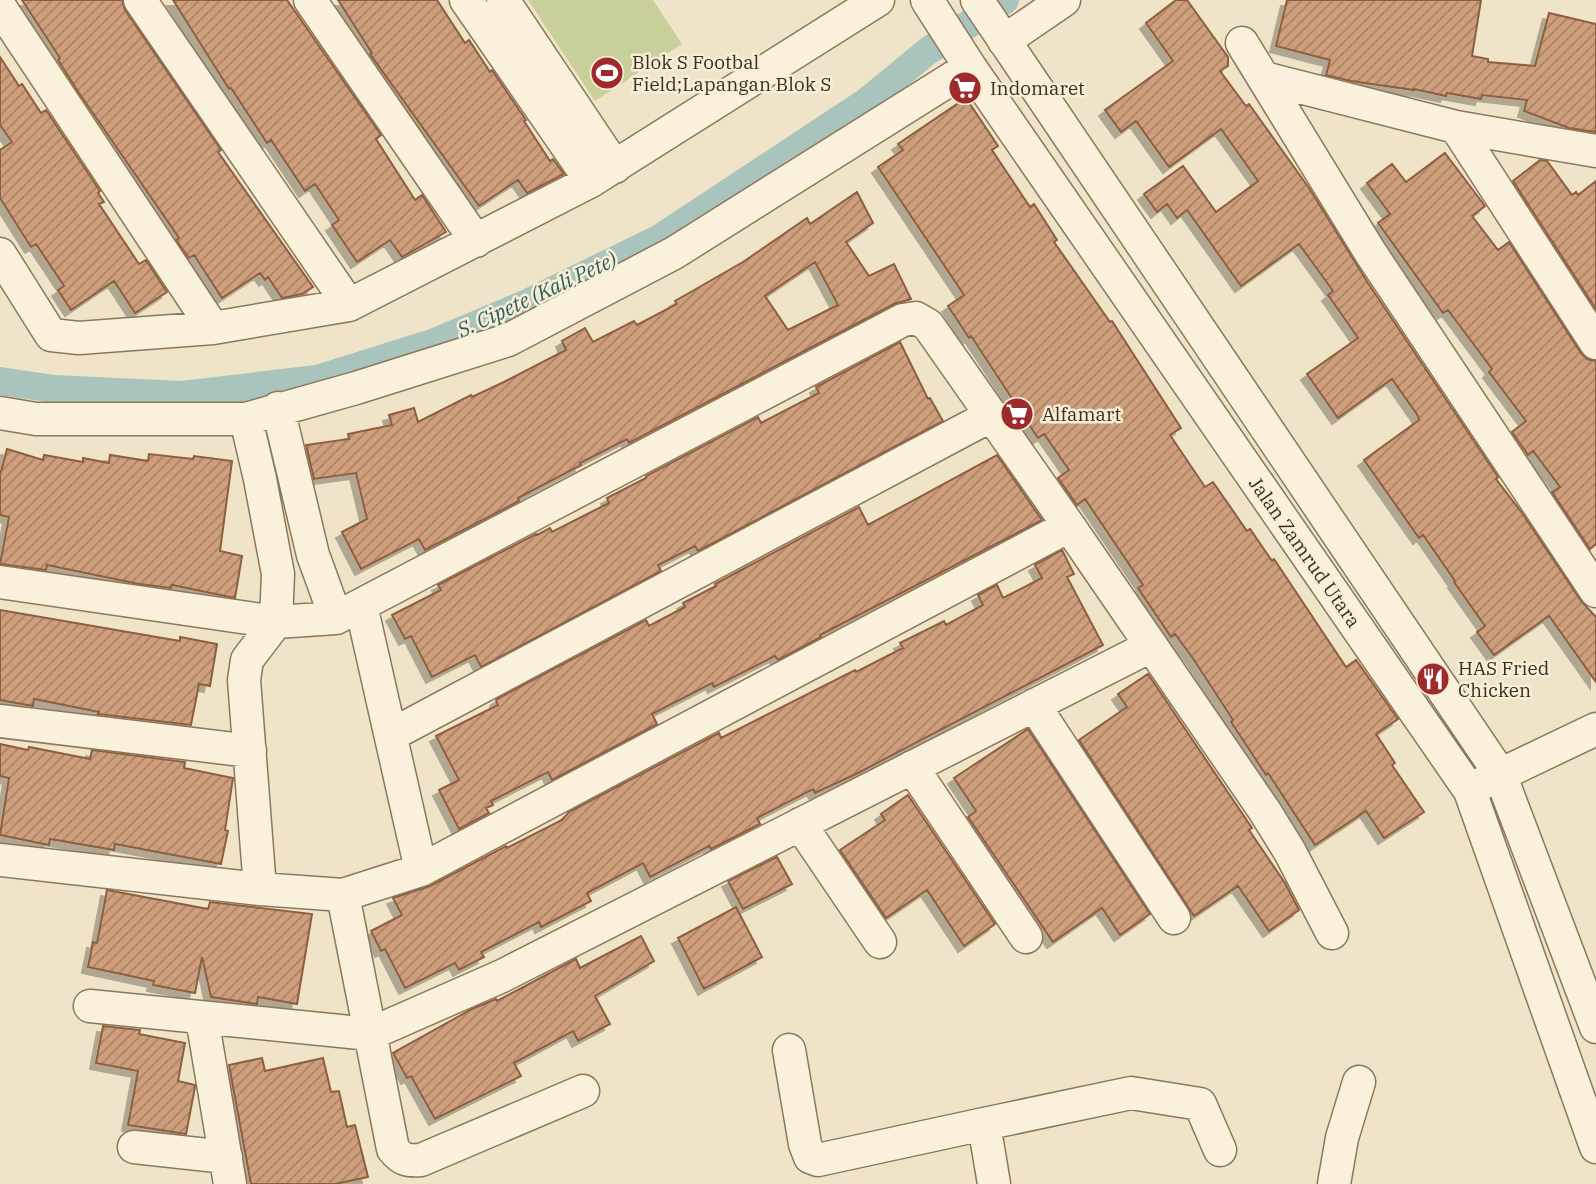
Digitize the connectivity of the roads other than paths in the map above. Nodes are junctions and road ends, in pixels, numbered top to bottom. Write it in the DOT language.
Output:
graph roads {
  1 [pos="140,0"];
  2 [pos="310,0"];
  3 [pos="467,0"];
  4 [pos="503,0"];
  5 [pos="878,0"];
  6 [pos="927,0"];
  7 [pos="977,0"];
  8 [pos="1064,0"];
  9 [pos="0,7"];
  10 [pos="1002,38"];
  11 [pos="1242,43"];
  12 [pos="965,60"];
  13 [pos="1264,78"];
  14 [pos="1456,127"];
  15 [pos="1596,151"];
  16 [pos="603,174"];
  17 [pos="476,241"];
  18 [pos="0,254"];
  19 [pos="349,305"];
  20 [pos="213,328"];
  21 [pos="1596,343"];
  22 [pos="278,408"];
  23 [pos="0,412"];
  24 [pos="992,415"];
  25 [pos="246,419"];
  26 [pos="1069,526"];
  27 [pos="0,582"];
  28 [pos="1596,591"];
  29 [pos="349,611"];
  30 [pos="276,622"];
  31 [pos="1151,646"];
  32 [pos="1034,705"];
  33 [pos="0,722"];
  34 [pos="1596,729"];
  35 [pos="391,735"];
  36 [pos="250,751"];
  37 [pos="912,767"];
  38 [pos="1500,774"];
  39 [pos="1470,791"];
  40 [pos="800,824"];
  41 [pos="0,860"];
  42 [pos="421,870"];
  43 [pos="260,890"];
  44 [pos="343,895"];
  45 [pos="1174,918"];
  46 [pos="1332,933"];
  47 [pos="1026,937"];
  48 [pos="880,942"];
  49 [pos="90,1006"];
  50 [pos="202,1018"];
  51 [pos="1596,1027"];
  52 [pos="370,1034"];
  53 [pos="789,1050"];
  54 [pos="1359,1082"];
  55 [pos="1586,1087"];
  56 [pos="583,1091"];
  57 [pos="984,1124"];
  58 [pos="134,1146"];
  59 [pos="1596,1147"];
  60 [pos="1220,1150"];
  61 [pos="228,1171"];
  62 [pos="994,1184"];
  63 [pos="1334,1184"];
  1 -- 19 [label="street"];
  2 -- 17 [label="street"];
  3 -- 16 [label="street"];
  4 -- 16 [label="street"];
  5 -- 16 [label="street"];
  6 -- 12 [label="street, Jalan Zamrud Utara"];
  7 -- 10 [label="street, Jalan Zamrud Utara"];
  8 -- 10 [label="street"];
  9 -- 20 [label="street"];
  10 -- 38 [label="street, Jalan Zamrud Utara"];
  11 -- 13 [label="street"];
  12 -- 22 [label="street"];
  12 -- 39 [label="street, Jalan Zamrud Utara"];
  13 -- 14 [label="street"];
  13 -- 28 [label="street"];
  14 -- 15 [label="street"];
  14 -- 21 [label="street"];
  16 -- 17 [label="street"];
  17 -- 19 [label="street"];
  18 -- 20 [label="street"];
  19 -- 20 [label="street"];
  22 -- 25 [label="street"];
  22 -- 29 [label="street"];
  23 -- 25 [label="street"];
  24 -- 26 [label="street"];
  24 -- 29 [label="street"];
  24 -- 35 [label="street"];
  25 -- 30 [label="street"];
  26 -- 31 [label="street"];
  26 -- 42 [label="street"];
  27 -- 30 [label="street"];
  29 -- 30 [label="street"];
  29 -- 35 [label="street"];
  30 -- 36 [label="street"];
  31 -- 32 [label="street"];
  31 -- 46 [label="street"];
  32 -- 37 [label="street"];
  32 -- 45 [label="street"];
  33 -- 36 [label="street"];
  34 -- 38 [label="street"];
  35 -- 42 [label="street"];
  36 -- 43 [label="street"];
  37 -- 40 [label="street"];
  37 -- 47 [label="street"];
  38 -- 39 [label="street"];
  38 -- 51 [label="street, Jalan Zamrud Utara"];
  39 -- 55 [label="street, Jalan Zamrud Utara"];
  40 -- 48 [label="street"];
  40 -- 52 [label="street"];
  41 -- 43 [label="street"];
  42 -- 44 [label="street"];
  43 -- 44 [label="street"];
  44 -- 52 [label="street"];
  49 -- 50 [label="street"];
  50 -- 52 [label="street"];
  50 -- 61 [label="street"];
  52 -- 56 [label="street"];
  53 -- 57 [label="street"];
  54 -- 63 [label="street"];
  55 -- 59 [label="street, Jalan Zamrud Utara"];
  57 -- 60 [label="street"];
  57 -- 62 [label="street"];
  58 -- 61 [label="street"];
}
